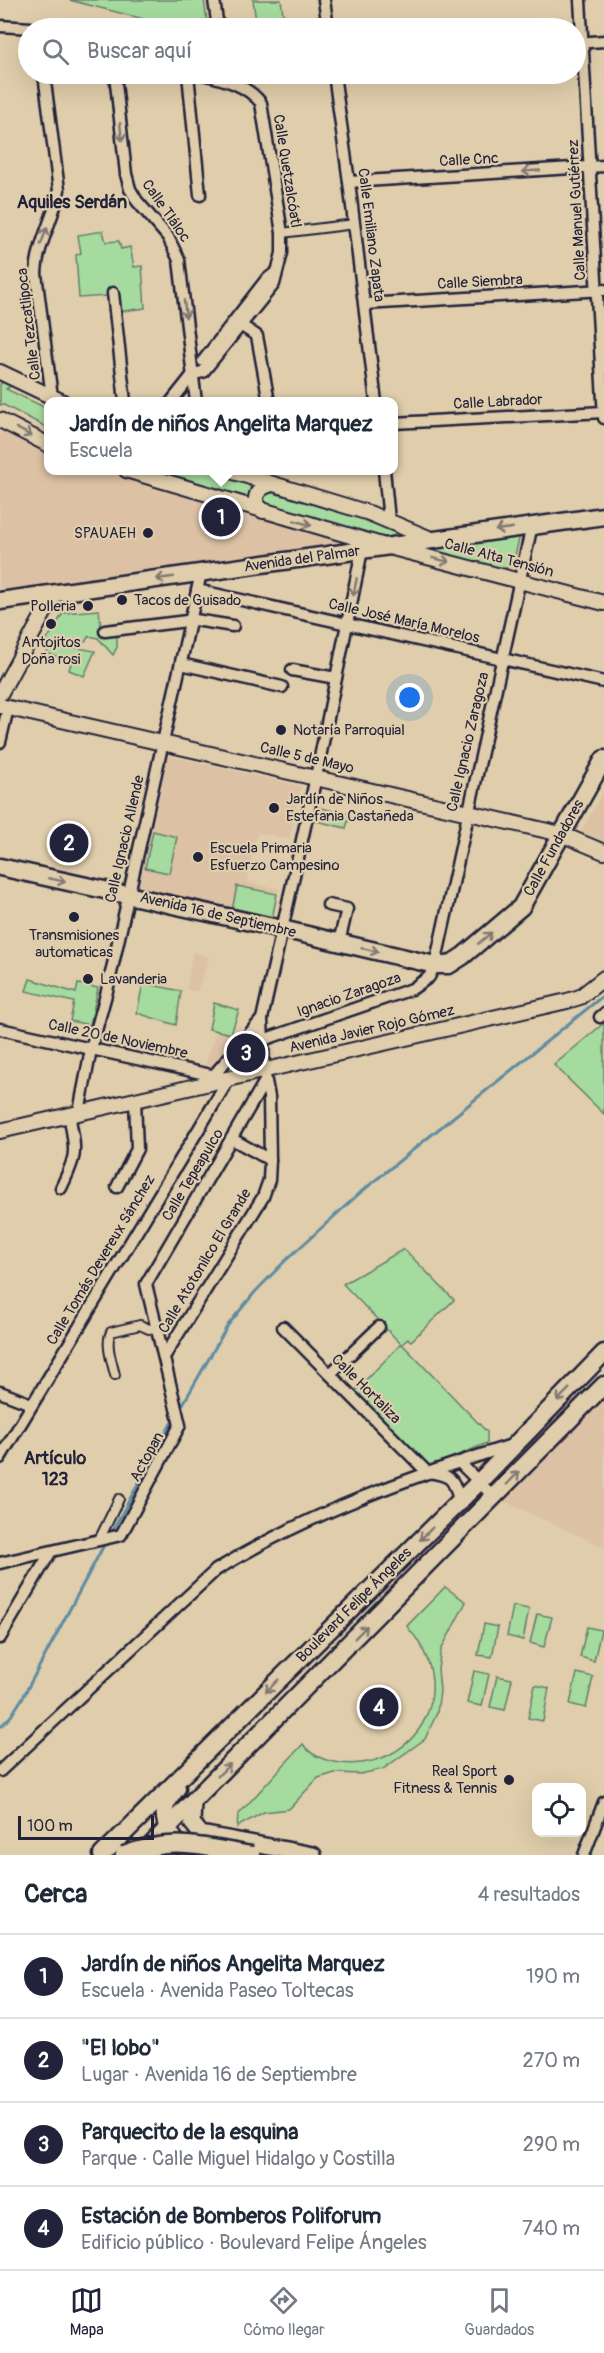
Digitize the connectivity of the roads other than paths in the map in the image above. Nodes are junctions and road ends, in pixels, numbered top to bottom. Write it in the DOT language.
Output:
graph roads {
  1 [pos="214,0"];
  2 [pos="324,0"];
  3 [pos="580,0"];
  4 [pos="217,18"];
  5 [pos="327,18"];
  6 [pos="580,18"];
  7 [pos="0,26"];
  8 [pos="18,27"];
  9 [pos="604,41"];
  10 [pos="586,42"];
  11 [pos="45,84"];
  12 [pos="116,84"];
  13 [pos="189,84"];
  14 [pos="238,84"];
  15 [pos="335,84"];
  16 [pos="583,84"];
  17 [pos="604,166"];
  18 [pos="590,167"];
  19 [pos="349,182"];
  20 [pos="200,195"];
  21 [pos="355,224"];
  22 [pos="282,232"];
  23 [pos="600,290"];
  24 [pos="112,292"];
  25 [pos="365,304"];
  26 [pos="238,323"];
  27 [pos="0,372"];
  28 [pos="193,374"];
  29 [pos="54,397"];
  30 [pos="58,397"];
  31 [pos="124,397"];
  32 [pos="175,397"];
  33 [pos="195,397"];
  34 [pos="268,397"];
  35 [pos="375,397"];
  36 [pos="604,412"];
  37 [pos="604,418"];
  38 [pos="0,420"];
  39 [pos="398,423"];
  40 [pos="44,443"];
  41 [pos="140,475"];
  42 [pos="240,475"];
  43 [pos="384,475"];
  44 [pos="250,478"];
  45 [pos="272,484"];
  46 [pos="238,504"];
  47 [pos="263,512"];
  48 [pos="604,516"];
  49 [pos="389,520"];
  50 [pos="532,525"];
  51 [pos="431,539"];
  52 [pos="385,546"];
  53 [pos="362,550"];
  54 [pos="201,573"];
  55 [pos="521,581"];
  56 [pos="197,590"];
  57 [pos="55,593"];
  58 [pos="0,601"];
  59 [pos="604,603"];
  60 [pos="190,621"];
  61 [pos="348,624"];
  62 [pos="233,626"];
  63 [pos="105,631"];
  64 [pos="502,659"];
  65 [pos="181,664"];
  66 [pos="292,670"];
  67 [pos="336,678"];
  68 [pos="604,682"];
  69 [pos="282,687"];
  70 [pos="0,694"];
  71 [pos="4,707"];
  72 [pos="0,742"];
  73 [pos="163,742"];
  74 [pos="604,759"];
  75 [pos="316,777"];
  76 [pos="468,812"];
  77 [pos="561,834"];
  78 [pos="604,852"];
  79 [pos="0,867"];
  80 [pos="128,895"];
  81 [pos="328,905"];
  82 [pos="282,929"];
  83 [pos="339,942"];
  84 [pos="435,965"];
  85 [pos="604,978"];
  86 [pos="262,1019"];
  87 [pos="0,1029"];
  88 [pos="262,1040"];
  89 [pos="92,1049"];
  90 [pos="214,1075"];
  91 [pos="265,1076"];
  92 [pos="229,1079"];
  93 [pos="135,1100"];
  94 [pos="74,1113"];
  95 [pos="0,1131"];
  96 [pos="232,1139"];
  97 [pos="270,1160"];
  98 [pos="117,1187"];
  99 [pos="61,1188"];
  100 [pos="146,1284"];
  101 [pos="283,1327"];
  102 [pos="379,1327"];
  103 [pos="157,1328"];
  104 [pos="604,1353"];
  105 [pos="164,1357"];
  106 [pos="330,1374"];
  107 [pos="115,1375"];
  108 [pos="604,1385"];
  109 [pos="0,1392"];
  110 [pos="31,1404"];
  111 [pos="515,1444"];
  112 [pos="0,1458"];
  113 [pos="459,1462"];
  114 [pos="428,1472"];
  115 [pos="480,1481"];
  116 [pos="494,1497"];
  117 [pos="119,1499"];
  118 [pos="459,1501"];
  119 [pos="99,1540"];
  120 [pos="50,1552"];
  121 [pos="0,1563"];
  122 [pos="0,1638"];
  123 [pos="188,1769"];
  124 [pos="0,1772"];
  125 [pos="193,1801"];
  126 [pos="604,1802"];
  127 [pos="168,1827"];
  128 [pos="214,1837"];
  129 [pos="102,1855"];
  130 [pos="124,1855"];
  131 [pos="143,1855"];
  132 [pos="195,1855"];
  133 [pos="210,1855"];
  134 [pos="252,1855"];
  135 [pos="313,1855"];
  136 [pos="584,1855"];
  1 -- 4 [label="street"];
  2 -- 5 [label="street"];
  3 -- 6 [label="street, Calle Manuel Gutiérrez"];
  7 -- 8 [label="street"];
  9 -- 10 [label="street"];
  30 -- 11 [label="street, Calle Tezcatlipoca, one-way"];
  12 -- 28 [label="street, Calle Tláloc, one-way"];
  13 -- 20 [label="street"];
  14 -- 22 [label="street, Calle Quetzalcóatl"];
  15 -- 19 [label="street, Calle Emiliano Zapata"];
  16 -- 18 [label="street, Calle Manuel Gutiérrez"];
  17 -- 18 [label="street, Calle Cnc"];
  18 -- 19 [label="street, Calle Cnc, one-way"];
  18 -- 23 [label="street, Calle Manuel Gutiérrez"];
  19 -- 21 [label="street, Calle Emiliano Zapata"];
  21 -- 22 [label="street"];
  21 -- 25 [label="street, Calle Emiliano Zapata"];
  22 -- 26 [label="street, Calle Quetzalcóatl"];
  23 -- 25 [label="street, Calle Siembra"];
  23 -- 36 [label="street, Calle Manuel Gutiérrez"];
  24 -- 31 [label="street"];
  25 -- 35 [label="street, Calle Emiliano Zapata"];
  26 -- 28 [label="street, Calle Quetzalcóatl"];
  26 -- 34 [label="street"];
  27 -- 29 [label="street"];
  28 -- 32 [label="street, Calle Quetzalcóatl"];
  28 -- 33 [label="street, Calle Tláloc"];
  36 -- 37 [label="street, Calle Manuel Gutiérrez"];
  36 -- 39 [label="street, Calle Labrador"];
  38 -- 40 [label="street, one-way"];
  41 -- 46 [label="street, Calle Alta Tensión"];
  42 -- 44 [label="street"];
  43 -- 49 [label="street"];
  44 -- 45 [label="street"];
  44 -- 46 [label="street"];
  45 -- 47 [label="street"];
  45 -- 49 [label="street"];
  46 -- 47 [label="street, Calle Alta Tensión"];
  47 -- 52 [label="street, Calle Alta Tensión, one-way"];
  48 -- 50 [label="main road, Avenida del Palmar"];
  49 -- 51 [label="street"];
  50 -- 51 [label="main road, Avenida del Palmar, one-way"];
  50 -- 55 [label="street, Calle Ignacio Zaragoza"];
  51 -- 52 [label="main road, Avenida del Palmar"];
  52 -- 53 [label="main road, Avenida del Palmar"];
  52 -- 55 [label="street, Calle Alta Tensión, one-way"];
  53 -- 54 [label="main road, Avenida del Palmar"];
  53 -- 61 [label="street, Calle Atotonilco El Grande, one-way"];
  54 -- 56 [label="street, Calle Ignacio Allende"];
  54 -- 57 [label="main road, Avenida del Palmar, one-way"];
  55 -- 59 [label="street, Calle Alta Tensión"];
  55 -- 64 [label="street, Calle Ignacio Zaragoza"];
  56 -- 60 [label="street, Calle Ignacio Allende"];
  56 -- 61 [label="street, Calle José María Morelos"];
  57 -- 58 [label="main road, Avenida del Palmar"];
  57 -- 70 [label="street"];
  60 -- 62 [label="street"];
  60 -- 63 [label="street"];
  60 -- 65 [label="street, Calle Ignacio Allende"];
  61 -- 64 [label="street, Calle José María Morelos"];
  61 -- 67 [label="street, Calle Atotonilco El Grande"];
  64 -- 68 [label="street, Calle José María Morelos"];
  64 -- 76 [label="street, Calle Ignacio Zaragoza"];
  65 -- 69 [label="street"];
  65 -- 73 [label="street, Calle Ignacio Allende"];
  66 -- 67 [label="street"];
  67 -- 75 [label="street, Calle Atotonilco El Grande"];
  71 -- 72 [label="street"];
  71 -- 73 [label="street, Calle 5 de Mayo"];
  73 -- 75 [label="street, Calle 5 de Mayo"];
  73 -- 80 [label="street, Calle Ignacio Allende"];
  74 -- 77 [label="main road, Calle Fundadores"];
  75 -- 76 [label="street, Calle 5 de Mayo"];
  75 -- 82 [label="street, Calle Atotonilco El Grande"];
  76 -- 77 [label="street, Calle 5 de Mayo"];
  76 -- 84 [label="street, Calle Ignacio Zaragoza"];
  77 -- 78 [label="street, Calle 5 de Mayo"];
  84 -- 77 [label="main road, Calle Fundadores, one-way"];
  79 -- 80 [label="main road, Avenida 16 de Septiembre, one-way"];
  80 -- 82 [label="main road, Avenida 16 de Septiembre"];
  80 -- 89 [label="street, Calle Ignacio Allende"];
  81 -- 83 [label="street"];
  82 -- 83 [label="main road, Avenida 16 de Septiembre"];
  82 -- 86 [label="street, Calle Atotonilco El Grande"];
  83 -- 84 [label="main road, Avenida 16 de Septiembre, one-way"];
  84 -- 88 [label="street, Ignacio Zaragoza"];
  85 -- 91 [label="street, Avenida Javier Rojo Gómez"];
  86 -- 88 [label="street, Calle Atotonilco El Grande"];
  86 -- 90 [label="street"];
  87 -- 89 [label="street, Calle 20 de Noviembre"];
  88 -- 91 [label="street, Calle Atotonilco El Grande"];
  89 -- 90 [label="street, Calle 20 de Noviembre"];
  89 -- 94 [label="street, Calle Ignacio Allende"];
  90 -- 92 [label="street, Calle 20 de Noviembre"];
  91 -- 92 [label="street, Avenida Javier Rojo Gómez"];
  91 -- 96 [label="street, Calle Tepeapulco"];
  91 -- 97 [label="street, Calle Atotonilco El Grande"];
  92 -- 93 [label="street, Avenida Javier Rojo Gómez"];
  92 -- 110 [label="street, Calle Tomás Devereux Sánchez"];
  93 -- 94 [label="street, Avenida Javier Rojo Gómez"];
  93 -- 98 [label="street"];
  94 -- 95 [label="street, Avenida Javier Rojo Gómez"];
  94 -- 99 [label="street"];
  96 -- 97 [label="street"];
  96 -- 100 [label="street, Calle Tepeapulco"];
  97 -- 105 [label="street, Calle Atotonilco El Grande"];
  100 -- 103 [label="street, Actopan"];
  101 -- 106 [label="street, Calle Hortaliza"];
  102 -- 106 [label="street"];
  103 -- 105 [label="street, Actopan"];
  103 -- 107 [label="street"];
  104 -- 111 [label="main road, Boulevard Felipe Ángeles, one-way"];
  105 -- 119 [label="street, Actopan"];
  106 -- 114 [label="street, Calle Hortaliza"];
  116 -- 108 [label="main road, Boulevard Felipe Ángeles, one-way"];
  109 -- 110 [label="street"];
  110 -- 112 [label="street, Calle Tomás Devereux Sánchez"];
  111 -- 113 [label="street"];
  111 -- 115 [label="main road, Boulevard Felipe Ángeles"];
  113 -- 114 [label="street"];
  113 -- 115 [label="street"];
  114 -- 118 [label="street"];
  114 -- 124 [label="street"];
  115 -- 116 [label="street"];
  115 -- 118 [label="main road, Boulevard Felipe Ángeles"];
  125 -- 116 [label="main road, Boulevard Felipe Ángeles, one-way"];
  117 -- 119 [label="street"];
  118 -- 123 [label="main road, Boulevard Felipe Ángeles, one-way"];
  119 -- 120 [label="street, Actopan"];
  120 -- 121 [label="street, Actopan"];
  120 -- 122 [label="street"];
  123 -- 127 [label="main road"];
  123 -- 129 [label="main road, Boulevard Felipe Ángeles"];
  125 -- 127 [label="main road, Boulevard Felipe Ángeles"];
  125 -- 128 [label="main road"];
  126 -- 136 [label="street"];
  127 -- 131 [label="main road, Boulevard Felipe Ángeles"];
  127 -- 132 [label="main road"];
  128 -- 133 [label="main road"];
  128 -- 135 [label="main road"];
  130 -- 134 [label="main road, bridge"];
}
